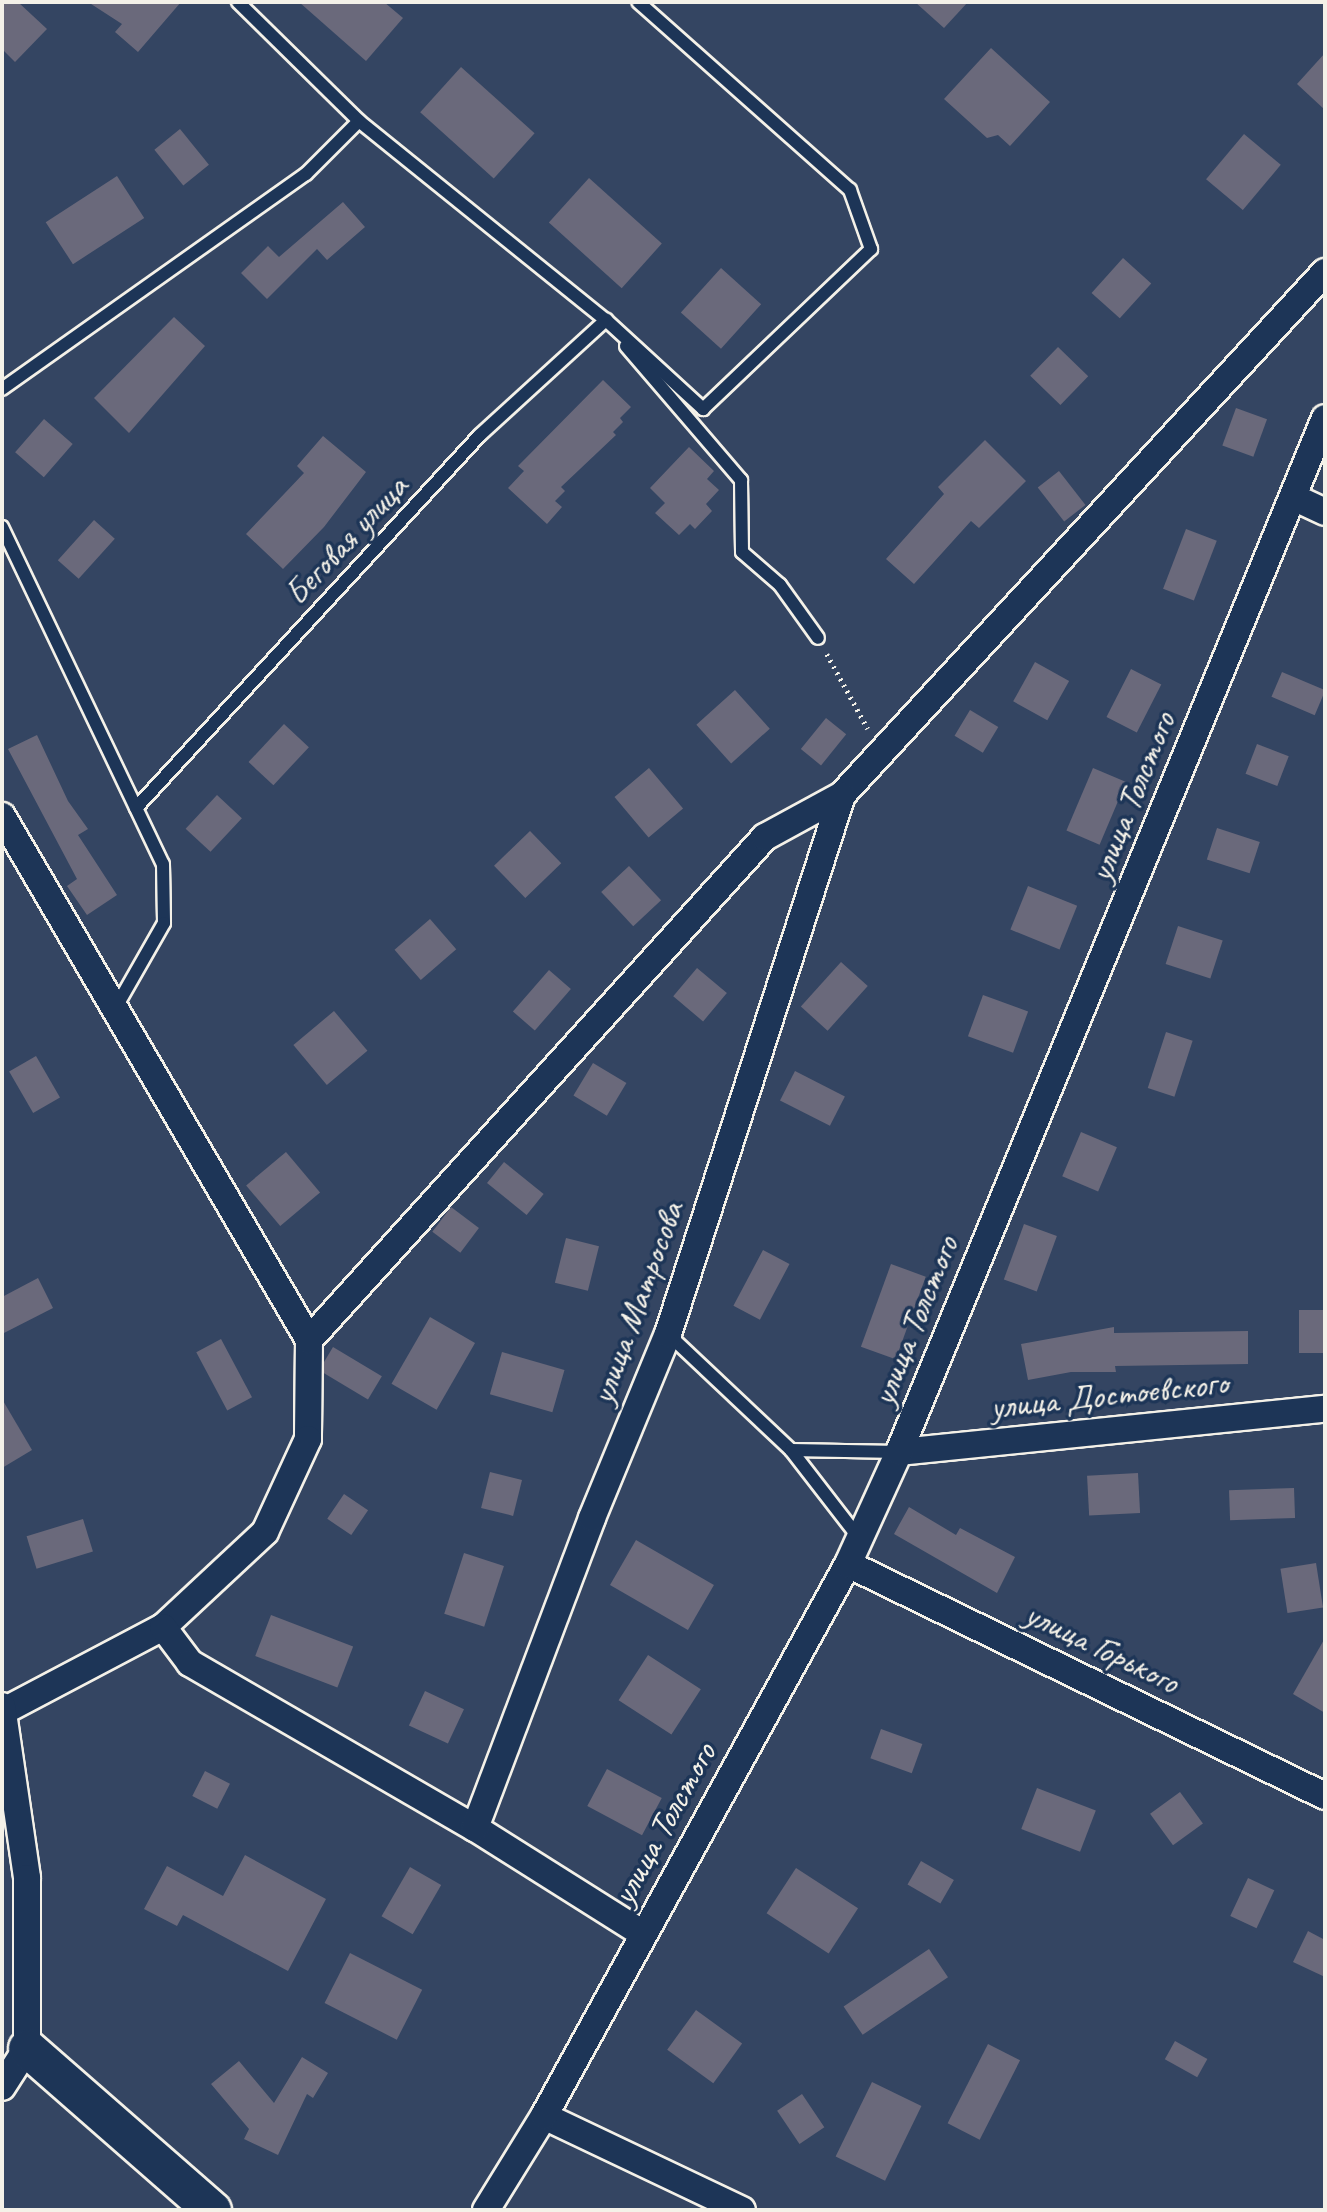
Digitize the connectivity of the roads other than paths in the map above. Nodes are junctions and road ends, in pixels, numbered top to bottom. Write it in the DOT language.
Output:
graph roads {
  1 [pos="238,2"];
  2 [pos="638,2"];
  3 [pos="359,121"];
  4 [pos="1325,272"];
  5 [pos="606,320"];
  6 [pos="2,389"];
  7 [pos="1325,418"];
  8 [pos="1293,497"];
  9 [pos="1325,512"];
  10 [pos="2,527"];
  11 [pos="818,638"];
  12 [pos="842,795"];
  13 [pos="136,808"];
  14 [pos="2,816"];
  15 [pos="115,1009"];
  16 [pos="668,1334"];
  17 [pos="309,1340"];
  18 [pos="1325,1409"];
  19 [pos="791,1450"];
  20 [pos="900,1451"];
  21 [pos="859,1539"];
  22 [pos="848,1564"];
  23 [pos="163,1627"];
  24 [pos="3,1709"];
  25 [pos="1325,1796"];
  26 [pos="475,1828"];
  27 [pos="643,1934"];
  28 [pos="18,2055"];
  29 [pos="2,2087"];
  30 [pos="544,2116"];
  31 [pos="212,2210"];
  32 [pos="486,2210"];
  33 [pos="742,2210"];
  1 -- 3 [label="lane"];
  2 -- 5 [label="lane"];
  3 -- 5 [label="lane"];
  3 -- 6 [label="lane"];
  4 -- 12 [label="street"];
  5 -- 11 [label="lane"];
  5 -- 13 [label="lane, Беговая улица"];
  7 -- 8 [label="street, улица Толстого"];
  8 -- 9 [label="street"];
  8 -- 20 [label="street, улица Толстого"];
  10 -- 13 [label="lane"];
  12 -- 16 [label="street, улица Матросова"];
  12 -- 17 [label="street"];
  13 -- 15 [label="lane"];
  14 -- 15 [label="street"];
  15 -- 17 [label="street"];
  16 -- 19 [label="lane"];
  16 -- 26 [label="street, улица Матросова"];
  17 -- 23 [label="street"];
  18 -- 20 [label="street, улица Достоевского"];
  19 -- 20 [label="lane"];
  19 -- 21 [label="lane"];
  20 -- 21 [label="street, улица Толстого"];
  21 -- 22 [label="street, улица Толстого"];
  22 -- 25 [label="street, улица Горького"];
  22 -- 27 [label="street, улица Толстого"];
  23 -- 24 [label="street"];
  23 -- 26 [label="street"];
  24 -- 28 [label="street"];
  26 -- 27 [label="street"];
  27 -- 30 [label="street, улица Толстого"];
  28 -- 29 [label="street"];
  28 -- 31 [label="street"];
  30 -- 32 [label="street, улица Толстого"];
  30 -- 33 [label="street"];
}
